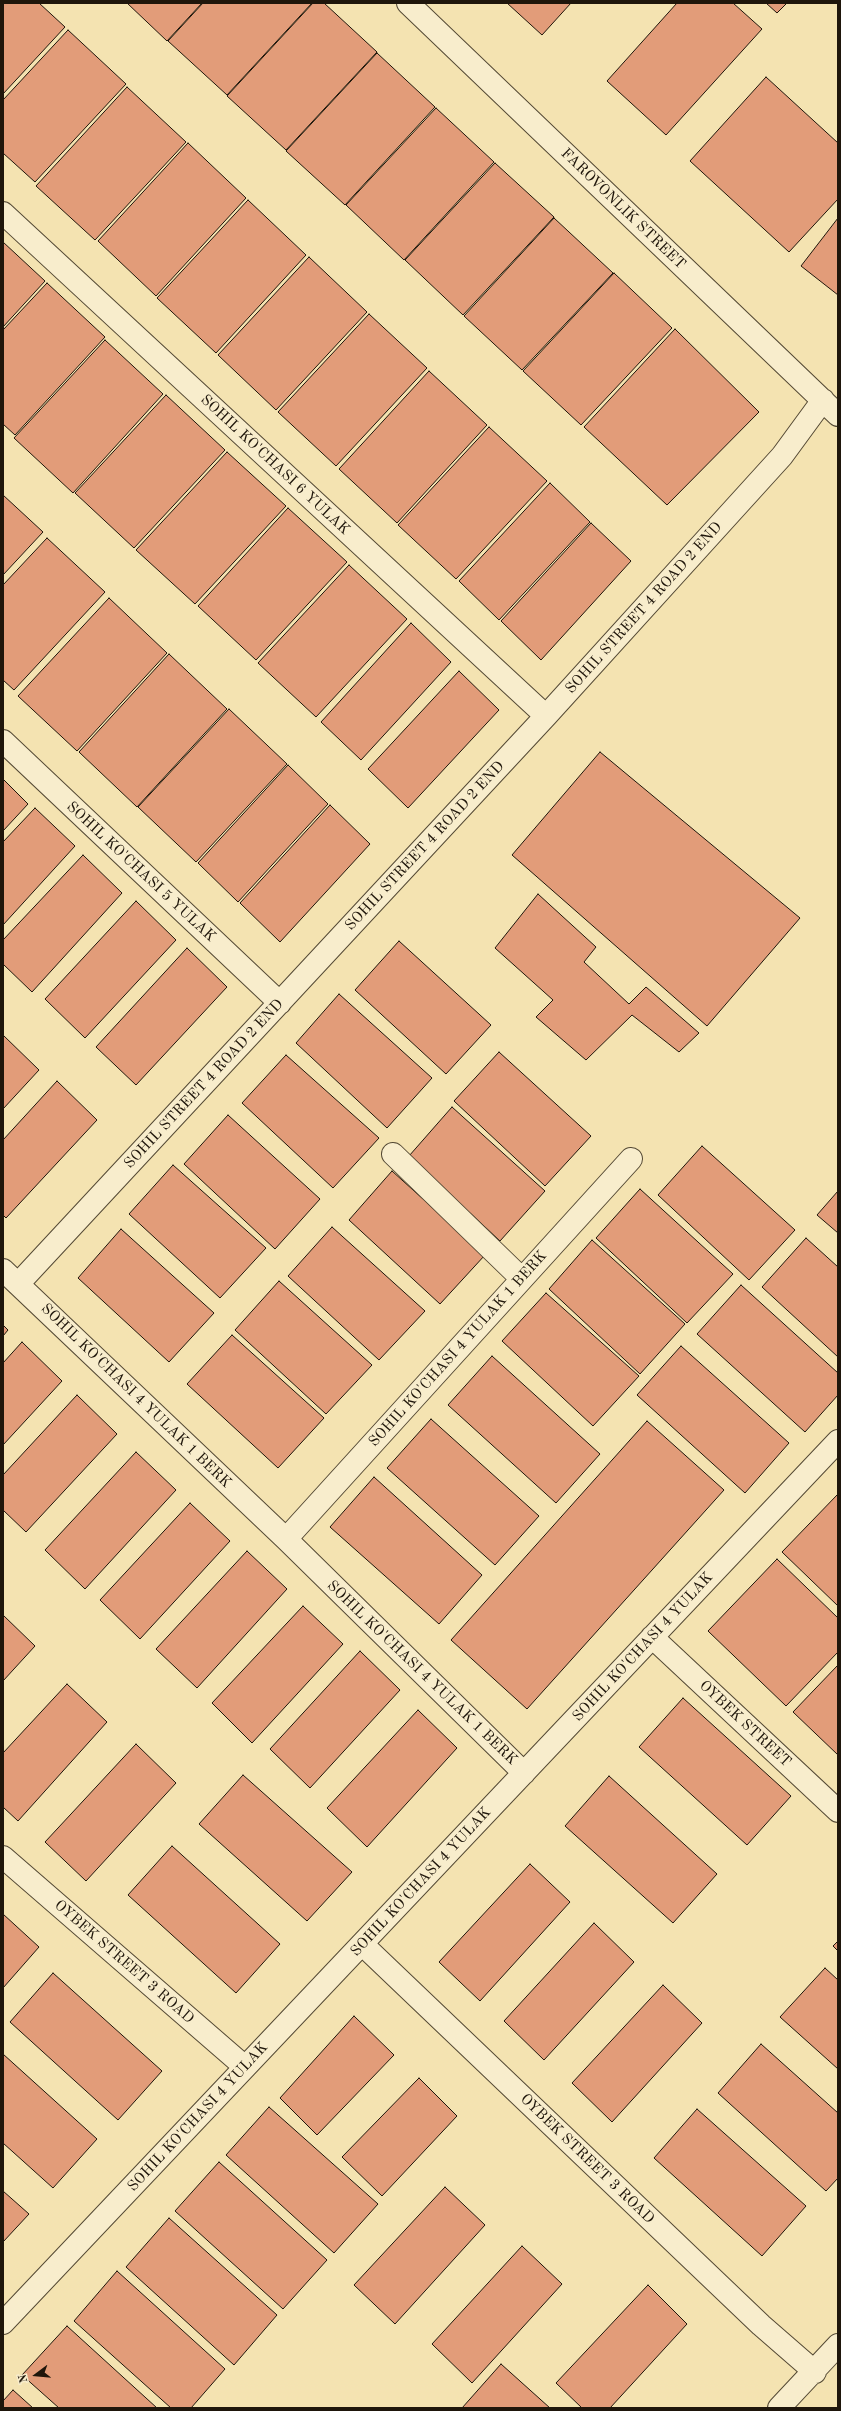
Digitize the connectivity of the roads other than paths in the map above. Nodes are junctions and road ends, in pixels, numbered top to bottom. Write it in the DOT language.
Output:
graph roads {
  1 [pos="408,3"];
  2 [pos="3,213"];
  3 [pos="830,408"];
  4 [pos="546,716"];
  5 [pos="3,741"];
  6 [pos="280,1003"];
  7 [pos="393,1154"];
  8 [pos="630,1159"];
  9 [pos="10,1277"];
  10 [pos="522,1279"];
  11 [pos="836,1446"];
  12 [pos="286,1539"];
  13 [pos="652,1637"];
  14 [pos="524,1773"];
  15 [pos="838,1811"];
  16 [pos="3,1857"];
  17 [pos="362,1944"];
  18 [pos="245,2067"];
  19 [pos="3,2323"];
  20 [pos="838,2345"];
  21 [pos="815,2372"];
  22 [pos="779,2408"];
  1 -- 3 [label="street, FAROVONLIK STREET"];
  2 -- 4 [label="street, SOHIL KO'CHASI 6 YULAK"];
  3 -- 4 [label="street, SOHIL STREET 4 ROAD 2 END"];
  4 -- 6 [label="street, SOHIL STREET 4 ROAD 2 END"];
  5 -- 6 [label="street, SOHIL KO'CHASI 5 YULAK"];
  6 -- 9 [label="street, SOHIL STREET 4 ROAD 2 END"];
  7 -- 10 [label="street"];
  8 -- 10 [label="street, SOHIL KO'CHASI 4 YULAK 1 BERK"];
  9 -- 12 [label="street, SOHIL KO'CHASI 4 YULAK 1 BERK"];
  10 -- 12 [label="street, SOHIL KO'CHASI 4 YULAK 1 BERK"];
  11 -- 13 [label="street, SOHIL KO'CHASI 4 YULAK"];
  12 -- 14 [label="street, SOHIL KO'CHASI 4 YULAK 1 BERK"];
  13 -- 14 [label="street, SOHIL KO'CHASI 4 YULAK"];
  13 -- 15 [label="street, OYBEK STREET"];
  14 -- 17 [label="street, SOHIL KO'CHASI 4 YULAK"];
  16 -- 18 [label="street, OYBEK STREET 3 ROAD"];
  17 -- 18 [label="street, SOHIL KO'CHASI 4 YULAK"];
  17 -- 21 [label="street, OYBEK STREET 3 ROAD"];
  18 -- 19 [label="street, SOHIL KO'CHASI 4 YULAK"];
  20 -- 21 [label="street"];
  21 -- 22 [label="street"];
}
